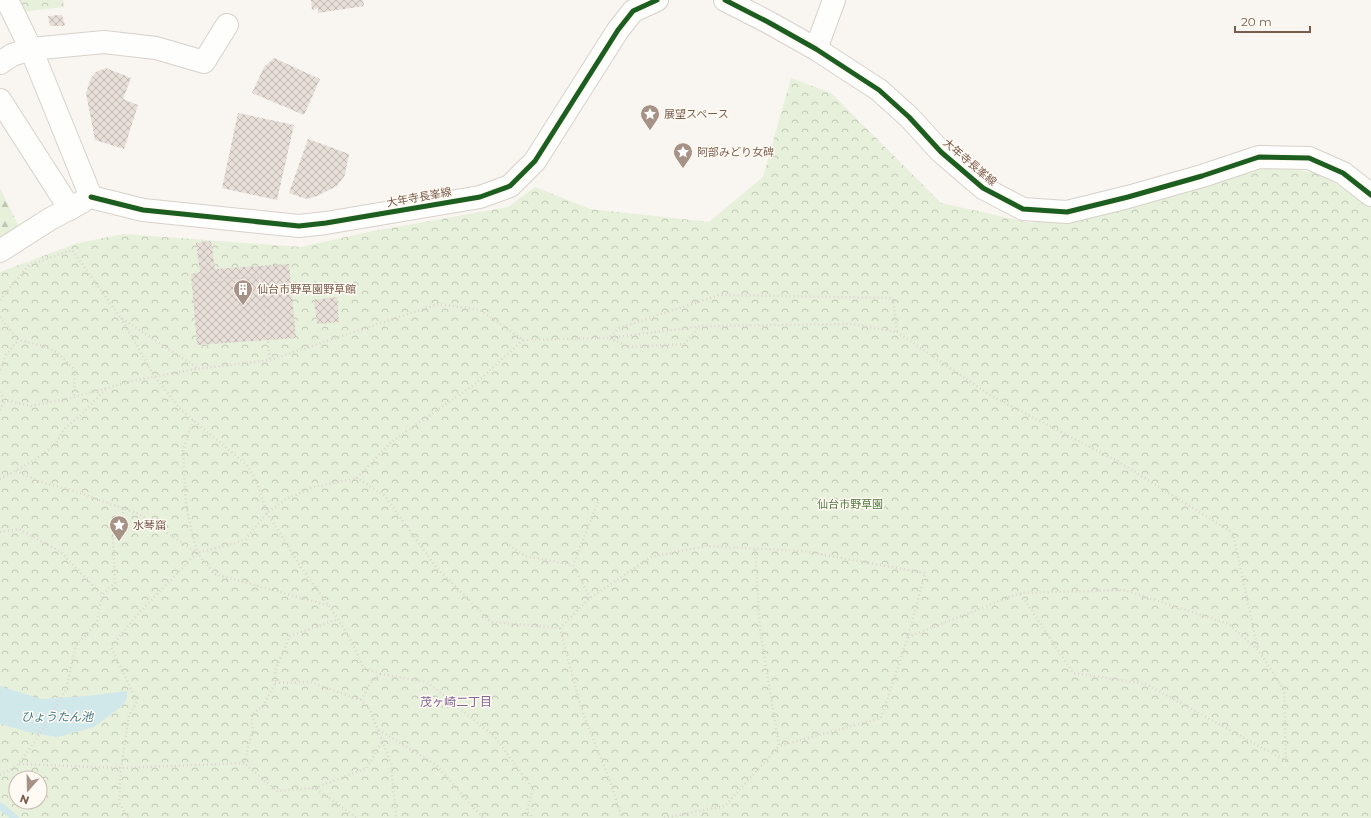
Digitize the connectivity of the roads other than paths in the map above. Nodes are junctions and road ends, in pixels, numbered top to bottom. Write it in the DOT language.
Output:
graph roads {
  1 [pos="6,0"];
  2 [pos="657,0"];
  3 [pos="834,0"];
  4 [pos="727,1"];
  5 [pos="227,25"];
  6 [pos="31,49"];
  7 [pos="816,49"];
  8 [pos="0,63"];
  9 [pos="0,100"];
  10 [pos="1371,195"];
  11 [pos="91,197"];
  12 [pos="70,209"];
  13 [pos="0,251"];
  1 -- 6 [label="street"];
  2 -- 11 [label="street, 大年寺長峯線"];
  3 -- 7 [label="street"];
  4 -- 7 [label="street, 大年寺長峯線"];
  5 -- 6 [label="street"];
  6 -- 8 [label="street"];
  6 -- 11 [label="street"];
  7 -- 10 [label="street, 大年寺長峯線"];
  9 -- 12 [label="street"];
  11 -- 12 [label="street"];
  12 -- 13 [label="street"];
}
